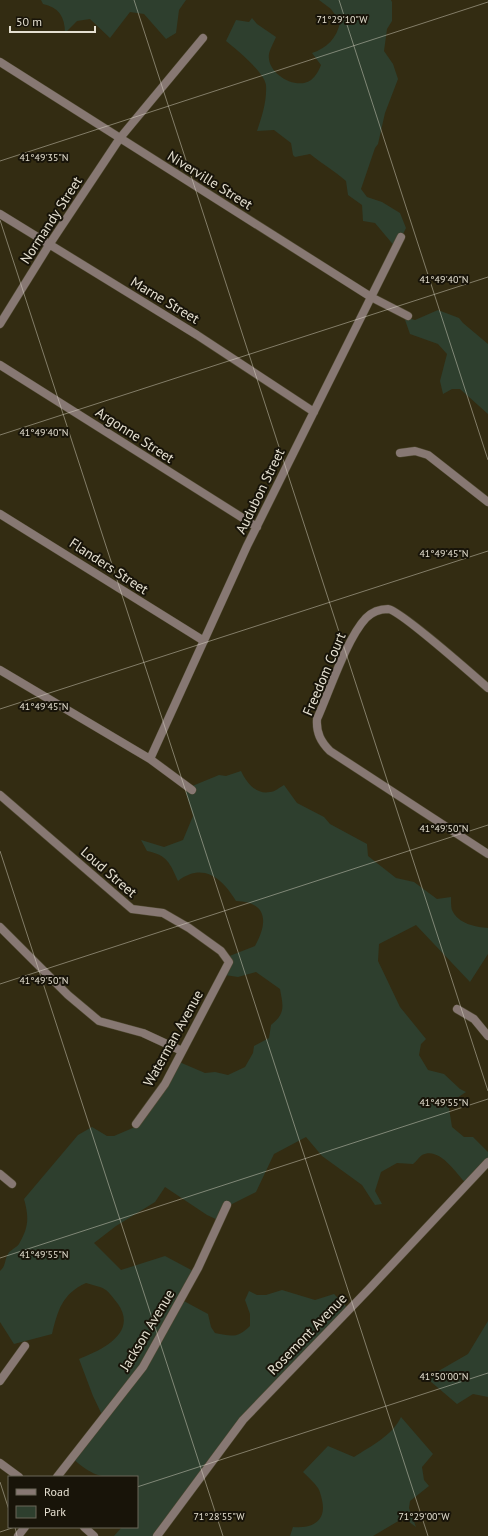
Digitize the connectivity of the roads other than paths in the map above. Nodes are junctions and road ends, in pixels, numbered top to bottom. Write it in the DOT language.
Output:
graph roads {
  1 [pos="203,38"];
  2 [pos="0,62"];
  3 [pos="120,138"];
  4 [pos="0,214"];
  5 [pos="401,237"];
  6 [pos="49,245"];
  7 [pos="372,297"];
  8 [pos="408,316"];
  9 [pos="0,324"];
  10 [pos="0,364"];
  11 [pos="314,412"];
  12 [pos="400,453"];
  13 [pos="488,502"];
  14 [pos="0,514"];
  15 [pos="257,527"];
  16 [pos="204,641"];
  17 [pos="0,670"];
  18 [pos="488,688"];
  19 [pos="150,759"];
  20 [pos="192,790"];
  21 [pos="0,795"];
  22 [pos="488,854"];
  23 [pos="0,927"];
  24 [pos="229,962"];
  25 [pos="457,1009"];
  26 [pos="488,1036"];
  27 [pos="182,1051"];
  28 [pos="136,1124"];
  29 [pos="488,1162"];
  30 [pos="0,1174"];
  31 [pos="12,1184"];
  32 [pos="227,1206"];
  33 [pos="25,1346"];
  34 [pos="0,1381"];
  35 [pos="0,1463"];
  36 [pos="18,1476"];
  37 [pos="58,1476"];
  38 [pos="24,1528"];
  39 [pos="85,1528"];
  40 [pos="18,1536"];
  41 [pos="94,1536"];
  42 [pos="157,1536"];
  1 -- 3 [label="street, Normandy Street"];
  2 -- 3 [label="street, Niverville Street"];
  3 -- 6 [label="street, Normandy Street"];
  3 -- 7 [label="street, Niverville Street"];
  4 -- 6 [label="street, Marne Street"];
  5 -- 7 [label="street, Audubon Street"];
  6 -- 9 [label="street, Normandy Street"];
  6 -- 11 [label="street, Marne Street"];
  7 -- 8 [label="street, Niverville Street"];
  7 -- 11 [label="street, Audubon Street"];
  10 -- 15 [label="street, Argonne Street"];
  11 -- 15 [label="street, Audubon Street"];
  12 -- 13 [label="street"];
  14 -- 16 [label="street, Flanders Street"];
  15 -- 16 [label="street, Audubon Street"];
  16 -- 19 [label="street, Audubon Street"];
  17 -- 19 [label="street"];
  18 -- 22 [label="street, Freedom Court"];
  19 -- 20 [label="street"];
  21 -- 24 [label="street, Loud Street"];
  23 -- 27 [label="street"];
  24 -- 27 [label="street, Waterman Avenue"];
  25 -- 26 [label="street"];
  27 -- 28 [label="street, Waterman Avenue"];
  29 -- 42 [label="street, Rosemont Avenue"];
  30 -- 31 [label="street"];
  32 -- 37 [label="street, Jackson Avenue"];
  33 -- 34 [label="street"];
  35 -- 36 [label="street"];
  38 -- 40 [label="street"];
  39 -- 41 [label="street"];
}
